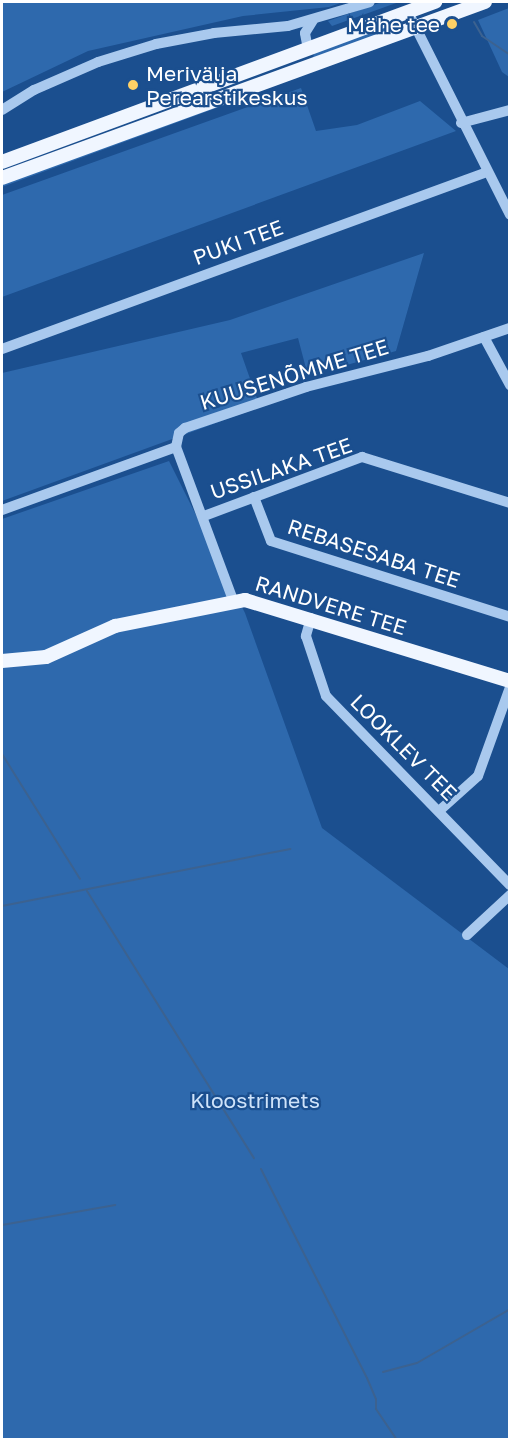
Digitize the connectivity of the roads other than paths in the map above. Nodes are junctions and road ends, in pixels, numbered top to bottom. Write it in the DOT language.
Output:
graph roads {
  1 [pos="370,2"];
  2 [pos="435,2"];
  3 [pos="485,2"];
  4 [pos="408,12"];
  5 [pos="313,20"];
  6 [pos="288,26"];
  7 [pos="415,27"];
  8 [pos="308,49"];
  9 [pos="294,72"];
  10 [pos="2,110"];
  11 [pos="510,110"];
  12 [pos="461,123"];
  13 [pos="2,162"];
  14 [pos="487,172"];
  15 [pos="2,178"];
  16 [pos="510,215"];
  17 [pos="510,328"];
  18 [pos="484,337"];
  19 [pos="2,349"];
  20 [pos="510,386"];
  21 [pos="176,447"];
  22 [pos="254,497"];
  23 [pos="510,503"];
  24 [pos="2,510"];
  25 [pos="204,516"];
  26 [pos="233,600"];
  27 [pos="510,617"];
  28 [pos="311,618"];
  29 [pos="2,661"];
  30 [pos="510,681"];
  31 [pos="510,687"];
  32 [pos="439,811"];
  33 [pos="509,893"];
  34 [pos="467,935"];
  1 -- 5 [label="street"];
  2 -- 4 [label="main road"];
  3 -- 7 [label="main road"];
  4 -- 7 [label="street"];
  4 -- 8 [label="main road"];
  5 -- 6 [label="street"];
  5 -- 8 [label="street"];
  6 -- 8 [label="street"];
  6 -- 10 [label="street"];
  7 -- 9 [label="main road"];
  7 -- 12 [label="street"];
  8 -- 9 [label="main road"];
  8 -- 13 [label="main road"];
  9 -- 15 [label="main road"];
  11 -- 12 [label="street"];
  12 -- 14 [label="street"];
  14 -- 16 [label="street"];
  14 -- 19 [label="street, PUKI TEE"];
  17 -- 18 [label="street, KUUSENÕMME TEE"];
  18 -- 20 [label="street"];
  18 -- 21 [label="street, KUUSENÕMME TEE"];
  21 -- 24 [label="street"];
  21 -- 25 [label="street, USSILAKA TEE"];
  22 -- 23 [label="street, USSILAKA TEE"];
  22 -- 25 [label="street, USSILAKA TEE"];
  22 -- 27 [label="street, REBASESABA TEE"];
  25 -- 26 [label="street, USSILAKA TEE"];
  26 -- 28 [label="main road, RANDVERE TEE"];
  26 -- 29 [label="main road, RANDVERE TEE"];
  28 -- 30 [label="main road, RANDVERE TEE"];
  28 -- 32 [label="street, LOOKLEV TEE"];
  31 -- 32 [label="street"];
  32 -- 33 [label="street, LOOKLEV TEE"];
  33 -- 34 [label="street"];
}
